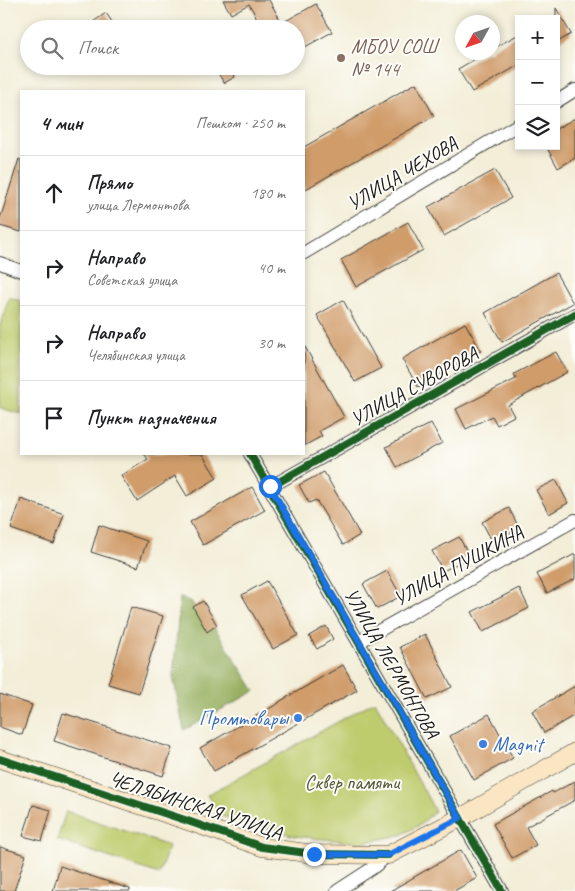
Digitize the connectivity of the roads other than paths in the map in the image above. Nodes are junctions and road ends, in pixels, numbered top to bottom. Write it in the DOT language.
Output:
graph roads {
  1 [pos="575,90"];
  2 [pos="560,99"];
  3 [pos="515,126"];
  4 [pos="305,252"];
  5 [pos="0,263"];
  6 [pos="20,271"];
  7 [pos="575,314"];
  8 [pos="251,455"];
  9 [pos="270,486"];
  10 [pos="575,520"];
  11 [pos="359,642"];
  12 [pos="575,752"];
  13 [pos="0,758"];
  14 [pos="460,818"];
  15 [pos="388,855"];
  16 [pos="337,891"];
  17 [pos="502,891"];
  1 -- 2 [label="street"];
  3 -- 4 [label="street, УЛИЦА ЧЕХОВА"];
  5 -- 6 [label="street"];
  7 -- 9 [label="street, УЛИЦА СУВОРОВА"];
  8 -- 9 [label="street, УЛИЦА ЛЕРМОНТОВА"];
  9 -- 11 [label="street, УЛИЦА ЛЕРМОНТОВА"];
  10 -- 11 [label="street, УЛИЦА ПУШКИНА"];
  11 -- 14 [label="street, УЛИЦА ЛЕРМОНТОВА"];
  12 -- 14 [label="street"];
  13 -- 15 [label="street, ЧЕЛЯБИНСКАЯ УЛИЦА"];
  14 -- 15 [label="street"];
  14 -- 17 [label="street, УЛИЦА ЛЕРМОНТОВА"];
  15 -- 16 [label="street"];
}
